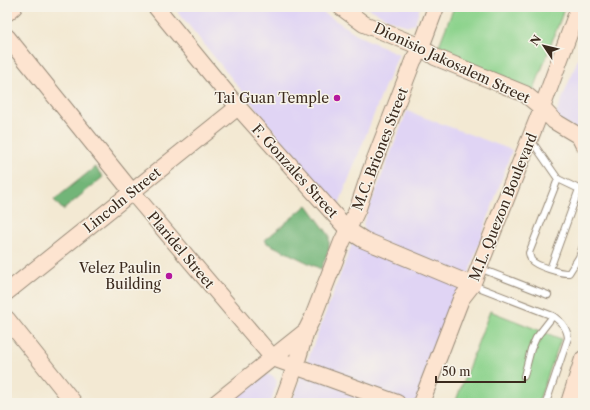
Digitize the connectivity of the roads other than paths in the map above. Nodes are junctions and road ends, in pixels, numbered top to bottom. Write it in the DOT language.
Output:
graph roads {
  1 [pos="14,7"];
  2 [pos="156,7"];
  3 [pos="341,7"];
  4 [pos="436,7"];
  5 [pos="579,7"];
  6 [pos="7,13"];
  7 [pos="7,37"];
  8 [pos="421,47"];
  9 [pos="238,107"];
  10 [pos="542,108"];
  11 [pos="530,139"];
  12 [pos="583,144"];
  13 [pos="558,179"];
  14 [pos="581,191"];
  15 [pos="132,192"];
  16 [pos="348,230"];
  17 [pos="583,246"];
  18 [pos="581,257"];
  19 [pos="479,268"];
  20 [pos="550,269"];
  21 [pos="472,285"];
  22 [pos="7,292"];
  23 [pos="548,295"];
  24 [pos="553,316"];
  25 [pos="7,319"];
  26 [pos="306,331"];
  27 [pos="273,358"];
  28 [pos="583,359"];
  29 [pos="296,367"];
  30 [pos="524,376"];
  31 [pos="74,403"];
  32 [pos="216,403"];
  33 [pos="282,403"];
  34 [pos="397,403"];
  35 [pos="421,403"];
  36 [pos="546,403"];
  37 [pos="568,403"];
  1 -- 6 [label="street"];
  2 -- 9 [label="street, F. Gonzales Street"];
  3 -- 8 [label="street, Dionisio Jakosalem Street"];
  4 -- 8 [label="street, M.C. Briones Street"];
  5 -- 10 [label="street, M.L. Quezon Boulevard"];
  7 -- 15 [label="street, Plaridel Street"];
  8 -- 10 [label="street, Dionisio Jakosalem Street"];
  8 -- 16 [label="street, M.C. Briones Street"];
  9 -- 15 [label="street, Lincoln Street"];
  9 -- 16 [label="street, F. Gonzales Street"];
  10 -- 11 [label="street, M.L. Quezon Boulevard"];
  10 -- 12 [label="street, Dionisio Jakosalem Street"];
  11 -- 13 [label="lane"];
  11 -- 19 [label="street, M.L. Quezon Boulevard"];
  13 -- 14 [label="lane"];
  13 -- 20 [label="lane"];
  14 -- 20 [label="lane"];
  15 -- 22 [label="street, Lincoln Street"];
  15 -- 27 [label="street, Plaridel Street"];
  16 -- 21 [label="street, F. Gonzales Street"];
  16 -- 26 [label="street, M.C. Briones Street"];
  17 -- 18 [label="lane"];
  18 -- 20 [label="lane"];
  19 -- 21 [label="street, M.L. Quezon Boulevard"];
  19 -- 23 [label="lane"];
  21 -- 24 [label="lane"];
  21 -- 35 [label="street, M.L. Quezon Boulevard"];
  24 -- 30 [label="lane"];
  24 -- 36 [label="lane"];
  25 -- 31 [label="street"];
  26 -- 27 [label="street"];
  26 -- 29 [label="street, M.C. Briones Street"];
  27 -- 29 [label="street, Plaridel Street"];
  27 -- 32 [label="street"];
  28 -- 37 [label="street"];
  29 -- 33 [label="street, M.C. Briones Street"];
  29 -- 34 [label="street, Plaridel Street"];
}
